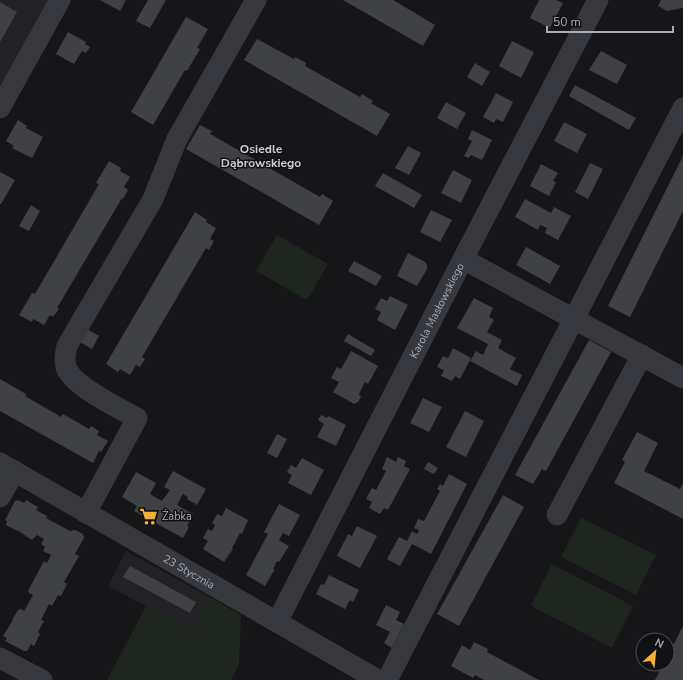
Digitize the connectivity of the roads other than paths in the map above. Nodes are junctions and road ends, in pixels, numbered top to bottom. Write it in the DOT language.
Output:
graph roads {
  1 [pos="60,0"];
  2 [pos="256,0"];
  3 [pos="598,0"];
  4 [pos="0,108"];
  5 [pos="683,108"];
  6 [pos="463,259"];
  7 [pos="574,318"];
  8 [pos="642,355"];
  9 [pos="683,378"];
  10 [pos="7,467"];
  11 [pos="0,497"];
  12 [pos="86,513"];
  13 [pos="557,514"];
  14 [pos="277,622"];
  15 [pos="0,658"];
  16 [pos="42,680"];
  17 [pos="378,680"];
  18 [pos="387,680"];
  1 -- 4 [label="street"];
  2 -- 12 [label="street"];
  3 -- 6 [label="street, Karola Masłowskiego"];
  5 -- 7 [label="street"];
  6 -- 7 [label="street"];
  6 -- 14 [label="street, Karola Masłowskiego"];
  7 -- 8 [label="street"];
  7 -- 18 [label="street"];
  8 -- 9 [label="street"];
  8 -- 13 [label="street"];
  10 -- 11 [label="street"];
  10 -- 12 [label="street, 23 Stycznia"];
  12 -- 14 [label="street, 23 Stycznia"];
  14 -- 17 [label="street, 23 Stycznia"];
  15 -- 16 [label="street"];
}
